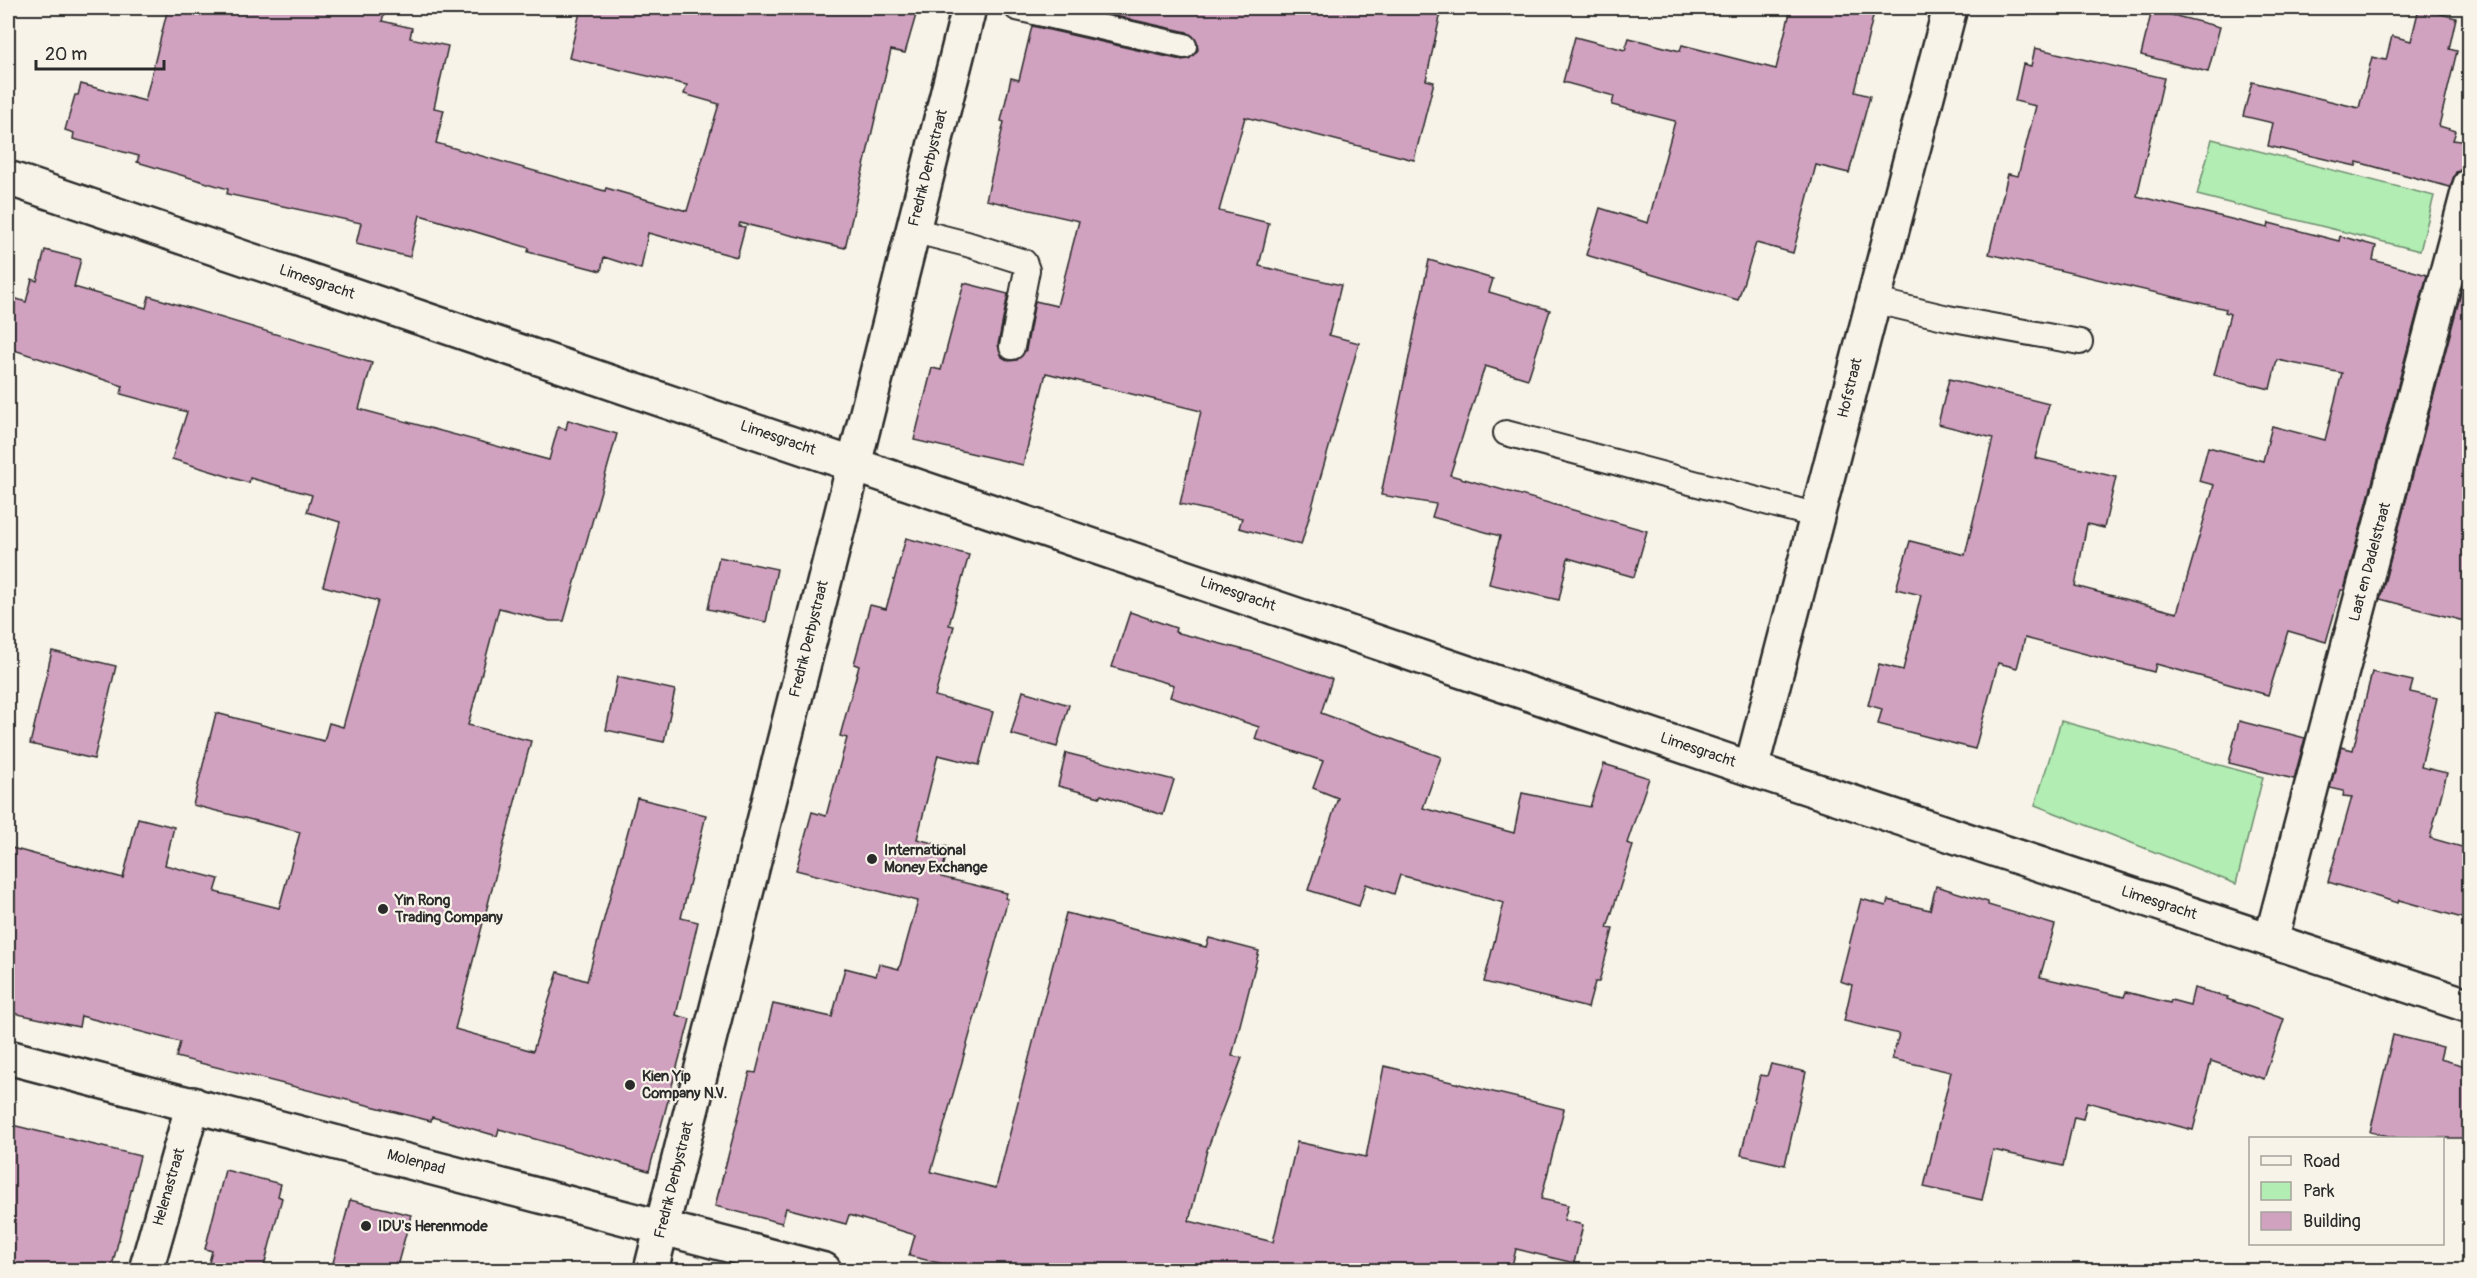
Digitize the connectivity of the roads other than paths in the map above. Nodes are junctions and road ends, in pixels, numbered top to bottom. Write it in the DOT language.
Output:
graph roads {
  1 [pos="969,8"];
  2 [pos="1017,8"];
  3 [pos="1950,8"];
  4 [pos="1184,46"];
  5 [pos="8,178"];
  6 [pos="2469,185"];
  7 [pos="912,230"];
  8 [pos="1872,300"];
  9 [pos="2080,342"];
  10 [pos="1012,347"];
  11 [pos="1506,434"];
  12 [pos="853,463"];
  13 [pos="1818,516"];
  14 [pos="1751,769"];
  15 [pos="2271,940"];
  16 [pos="2469,1006"];
  17 [pos="8,1057"];
  18 [pos="193,1104"];
  19 [pos="662,1227"];
  20 [pos="146,1270"];
  21 [pos="651,1270"];
  22 [pos="824,1270"];
  1 -- 7 [label="street, Fredrik Derbystraat"];
  2 -- 4 [label="lane"];
  3 -- 8 [label="street, Hofstraat"];
  5 -- 12 [label="street, Limesgracht"];
  6 -- 15 [label="street, Laat en Dadelstraat"];
  7 -- 10 [label="lane"];
  7 -- 12 [label="street, Fredrik Derbystraat"];
  8 -- 9 [label="lane"];
  8 -- 13 [label="street, Hofstraat"];
  11 -- 13 [label="lane"];
  12 -- 14 [label="street, Limesgracht"];
  12 -- 19 [label="street, Fredrik Derbystraat"];
  13 -- 14 [label="street, Hofstraat"];
  14 -- 15 [label="street, Limesgracht"];
  15 -- 16 [label="street, Limesgracht"];
  17 -- 18 [label="street, Molenpad"];
  18 -- 19 [label="street, Molenpad"];
  18 -- 20 [label="street, Helenastraat"];
  19 -- 21 [label="street, Fredrik Derbystraat"];
  19 -- 22 [label="street, Molenpad"];
}
